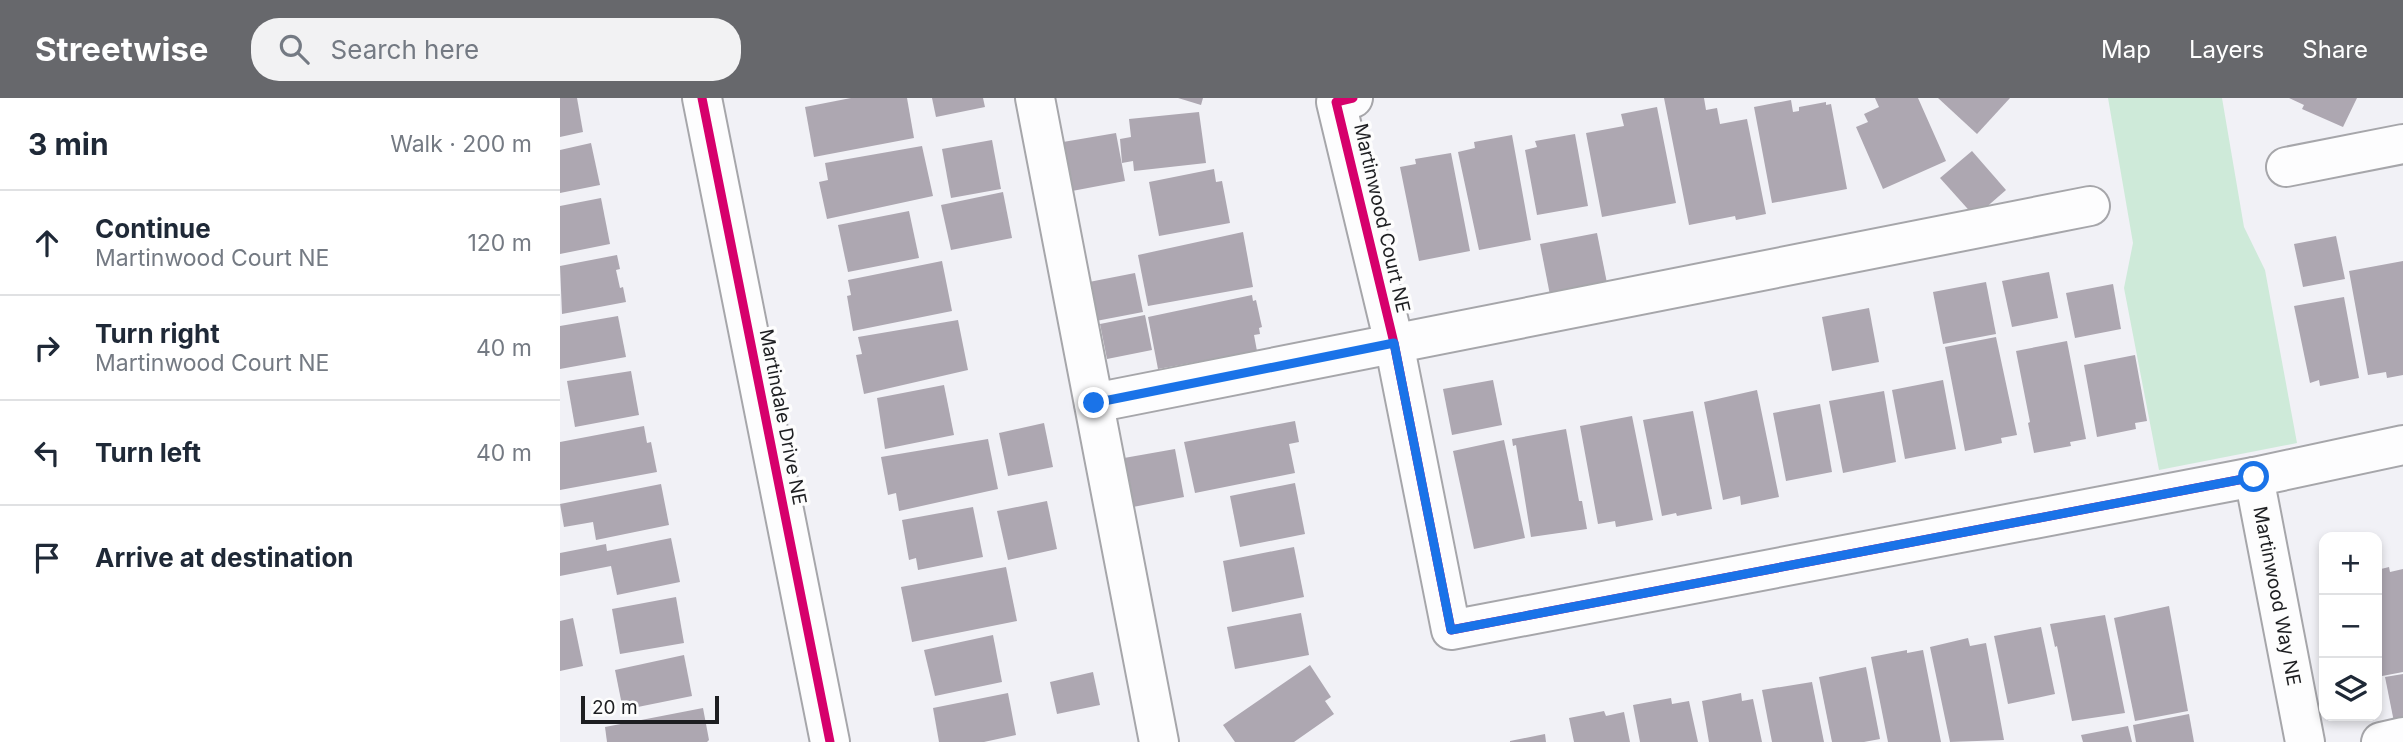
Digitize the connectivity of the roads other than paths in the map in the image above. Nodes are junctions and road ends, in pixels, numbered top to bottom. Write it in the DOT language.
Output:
graph roads {
  1 [pos="702,98"];
  2 [pos="1035,98"];
  3 [pos="1353,98"];
  4 [pos="2403,144"];
  5 [pos="2286,167"];
  6 [pos="2090,206"];
  7 [pos="1394,343"];
  8 [pos="1094,403"];
  9 [pos="2403,445"];
  10 [pos="2254,477"];
  11 [pos="2403,737"];
  12 [pos="830,742"];
  13 [pos="1159,742"];
  14 [pos="2305,742"];
  15 [pos="2381,742"];
  1 -- 12 [label="street, Martindale Drive NE"];
  2 -- 8 [label="street"];
  3 -- 7 [label="street, Martinwood Court NE"];
  4 -- 5 [label="street"];
  6 -- 7 [label="street"];
  7 -- 8 [label="street"];
  7 -- 10 [label="street, Martinwood Court NE"];
  8 -- 13 [label="street"];
  9 -- 10 [label="street"];
  10 -- 14 [label="street, Martinwood Way NE"];
  11 -- 15 [label="street"];
}
